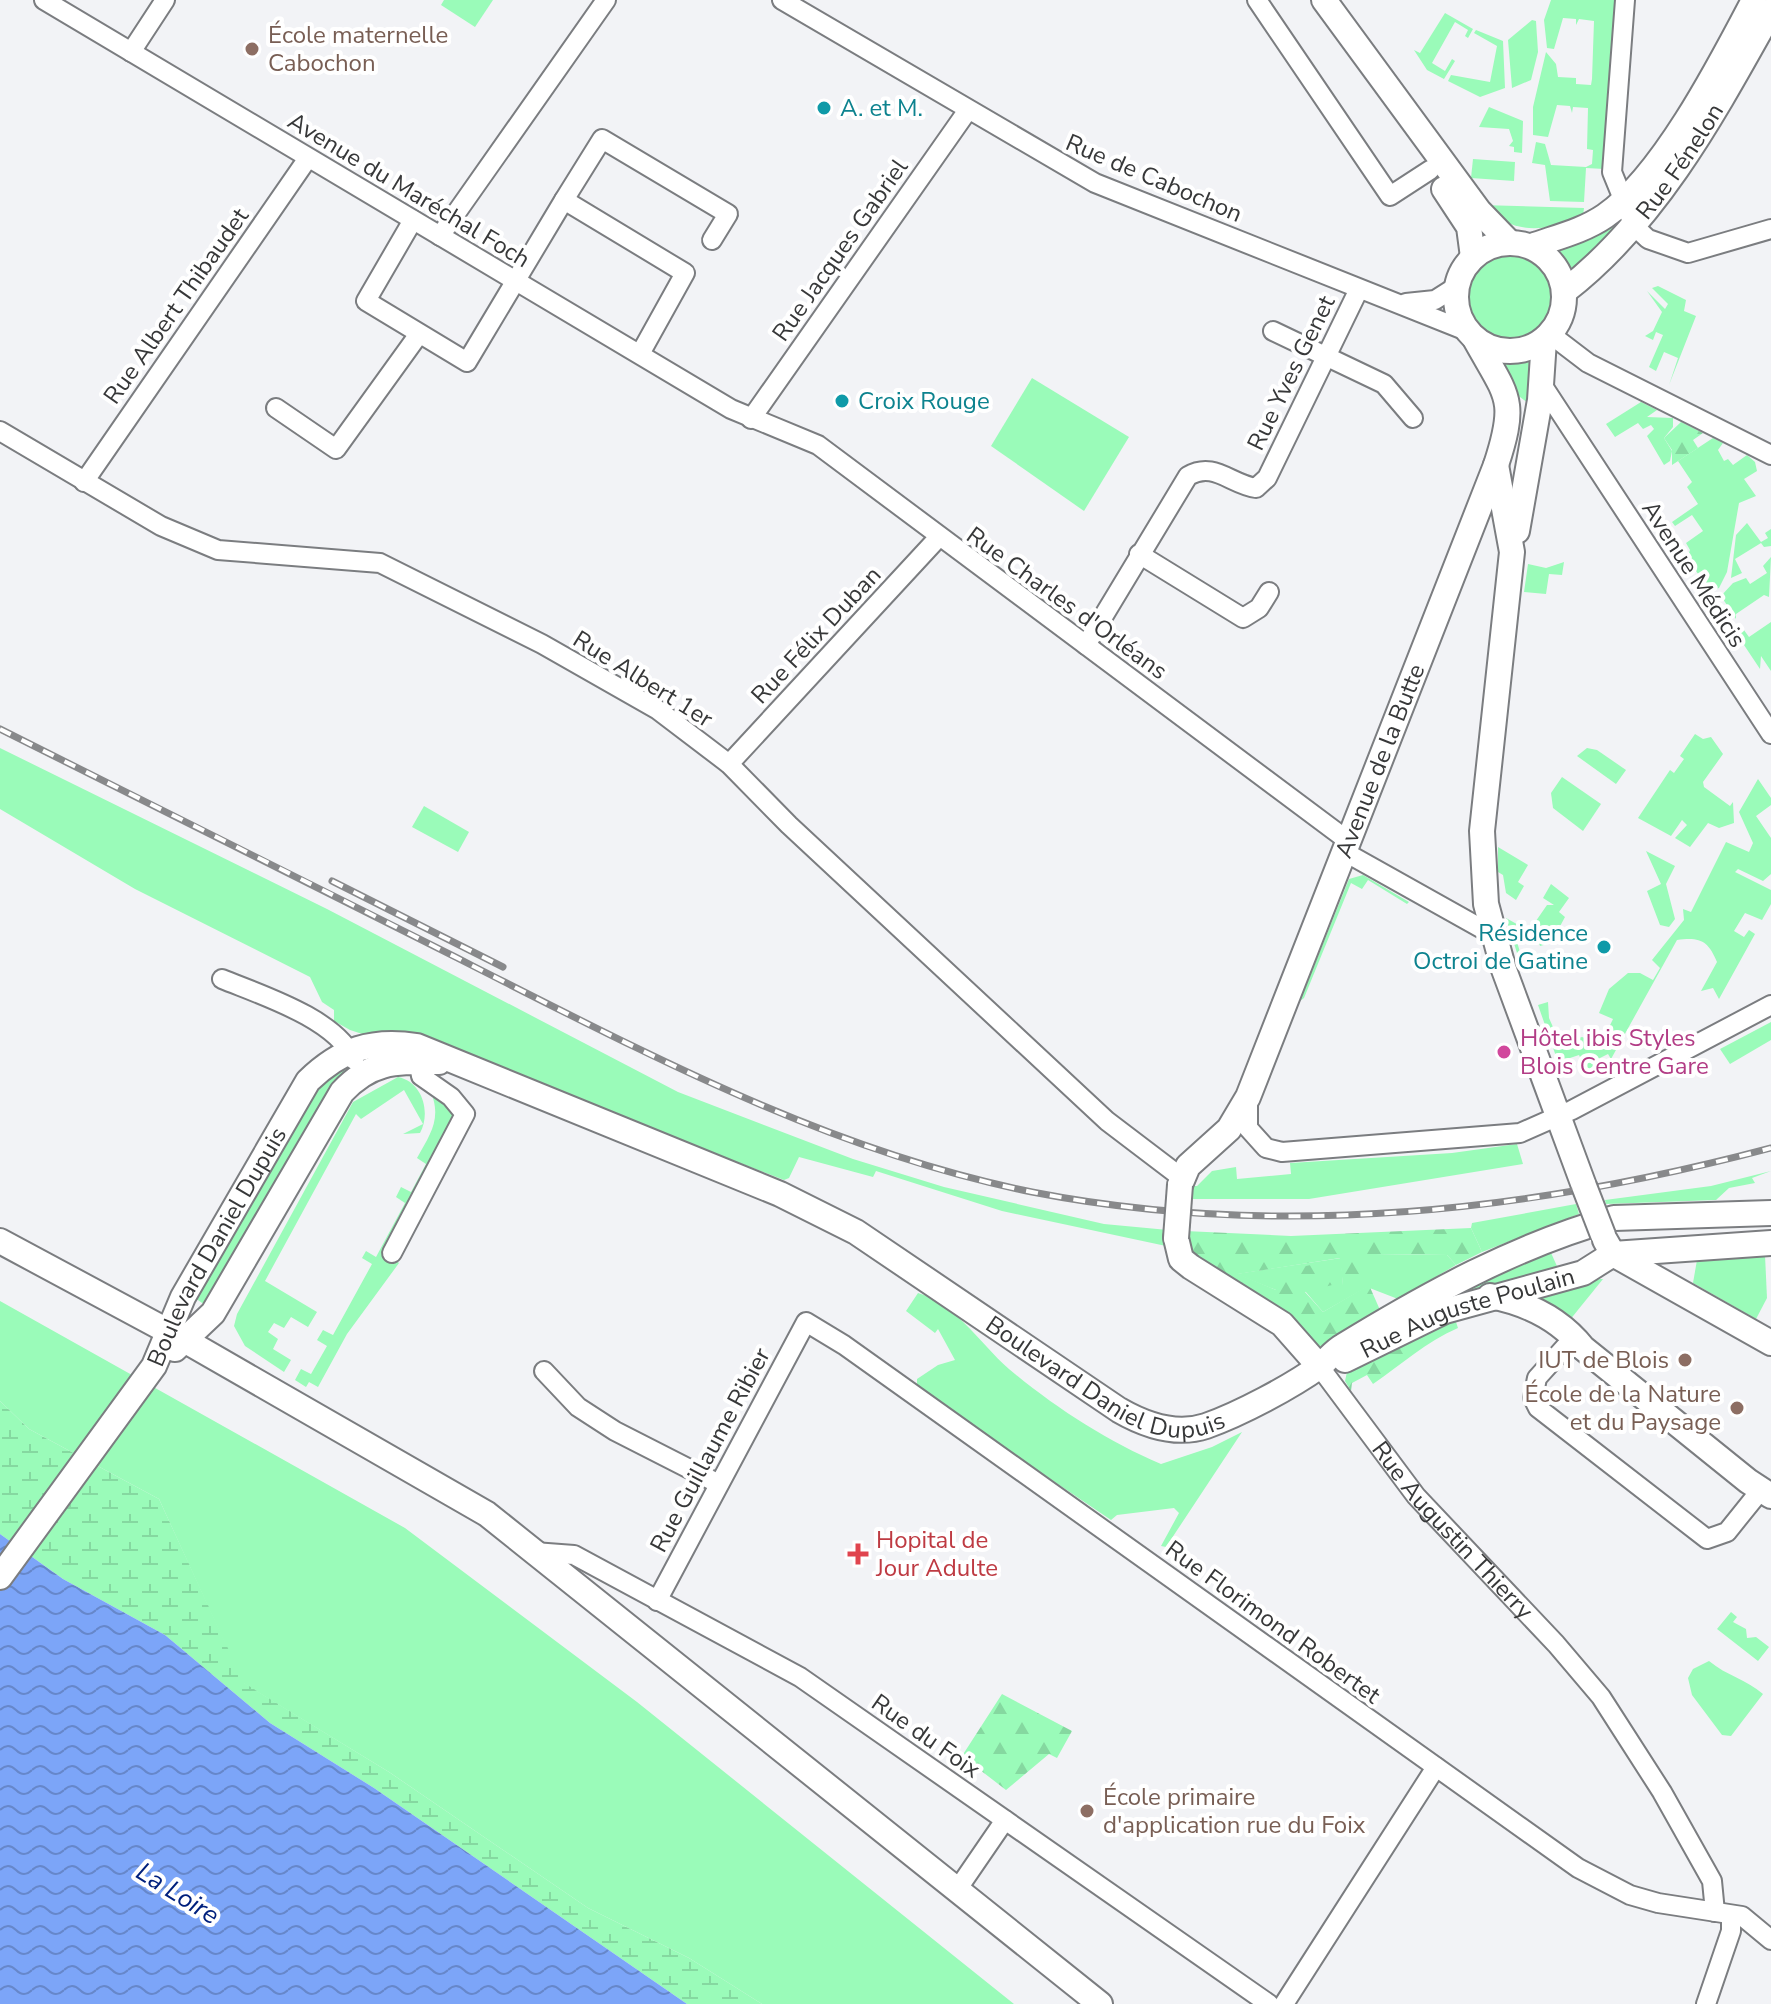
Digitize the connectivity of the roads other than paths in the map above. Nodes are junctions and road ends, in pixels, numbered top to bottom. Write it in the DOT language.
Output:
graph roads {
  1 [pos="165,0"];
  2 [pos="606,0"];
  3 [pos="782,0"];
  4 [pos="1257,0"];
  5 [pos="1324,0"];
  6 [pos="1625,0"];
  7 [pos="1754,0"];
  8 [pos="53,2"];
  9 [pos="1771,11"];
  10 [pos="131,52"];
  11 [pos="1372,70"];
  12 [pos="968,110"];
  13 [pos="308,158"];
  14 [pos="1430,170"];
  15 [pos="564,200"];
  16 [pos="1623,201"];
  17 [pos="413,220"];
  18 [pos="1634,226"];
  19 [pos="1771,229"];
  20 [pos="440,236"];
  21 [pos="712,240"];
  22 [pos="1520,244"];
  23 [pos="1473,257"];
  24 [pos="515,280"];
  25 [pos="1457,286"];
  26 [pos="1359,289"];
  27 [pos="1565,291"];
  28 [pos="1395,302"];
  29 [pos="1273,331"];
  30 [pos="419,334"];
  31 [pos="1472,335"];
  32 [pos="1547,337"];
  33 [pos="640,354"];
  34 [pos="1327,356"];
  35 [pos="1541,383"];
  36 [pos="276,408"];
  37 [pos="1537,416"];
  38 [pos="1413,418"];
  39 [pos="751,419"];
  40 [pos="0,431"];
  41 [pos="1577,441"];
  42 [pos="1771,455"];
  43 [pos="1496,465"];
  44 [pos="84,482"];
  45 [pos="938,538"];
  46 [pos="1512,552"];
  47 [pos="1139,554"];
  48 [pos="1269,592"];
  49 [pos="1086,645"];
  50 [pos="1771,734"];
  51 [pos="729,764"];
  52 [pos="1345,846"];
  53 [pos="1493,935"];
  54 [pos="222,979"];
  55 [pos="1771,1005"];
  56 [pos="350,1050"];
  57 [pos="417,1054"];
  58 [pos="359,1074"];
  59 [pos="1248,1097"];
  60 [pos="1558,1116"];
  61 [pos="1153,1155"];
  62 [pos="1188,1170"];
  63 [pos="1771,1213"];
  64 [pos="0,1241"];
  65 [pos="1771,1243"];
  66 [pos="1608,1244"];
  67 [pos="392,1253"];
  68 [pos="1490,1296"];
  69 [pos="183,1297"];
  70 [pos="117,1302"];
  71 [pos="213,1313"];
  72 [pos="806,1322"];
  73 [pos="176,1335"];
  74 [pos="1771,1343"];
  75 [pos="1583,1348"];
  76 [pos="1319,1366"];
  77 [pos="235,1369"];
  78 [pos="544,1371"];
  79 [pos="719,1484"];
  80 [pos="1766,1493"];
  81 [pos="534,1552"];
  82 [pos="0,1577"];
  83 [pos="657,1601"];
  84 [pos="1436,1767"];
  85 [pos="1005,1820"];
  86 [pos="957,1890"];
  87 [pos="1723,1914"];
  88 [pos="1771,1940"];
  89 [pos="1100,2004"];
  90 [pos="1269,2004"];
  91 [pos="1284,2004"];
  92 [pos="1706,2004"];
  1 -- 10 [label="street"];
  2 -- 20 [label="street"];
  3 -- 12 [label="street, Rue de Cabochon"];
  4 -- 14 [label="street"];
  5 -- 11 [label="main road"];
  6 -- 16 [label="street"];
  7 -- 16 [label="main road, Rue Fénelon"];
  8 -- 10 [label="street, Avenue du Maréchal Foch"];
  9 -- 18 [label="main road, Rue Fénelon"];
  10 -- 13 [label="street, Avenue du Maréchal Foch"];
  11 -- 14 [label="main road"];
  11 -- 22 [label="main road"];
  12 -- 26 [label="street, Rue de Cabochon"];
  12 -- 39 [label="street, Rue Jacques Gabriel"];
  13 -- 17 [label="street, Avenue du Maréchal Foch"];
  13 -- 44 [label="street, Rue Albert Thibaudet"];
  14 -- 23 [label="main road"];
  15 -- 21 [label="street"];
  15 -- 24 [label="street"];
  15 -- 33 [label="street"];
  16 -- 18 [label="street"];
  16 -- 22 [label="main road, Rue Fénelon"];
  17 -- 20 [label="street, Avenue du Maréchal Foch"];
  17 -- 30 [label="street"];
  18 -- 19 [label="street"];
  18 -- 27 [label="main road, Rue Fénelon"];
  20 -- 24 [label="street, Avenue du Maréchal Foch"];
  22 -- 23 [label="main road"];
  22 -- 27 [label="main road"];
  23 -- 25 [label="main road"];
  24 -- 30 [label="street"];
  24 -- 33 [label="street, Avenue du Maréchal Foch"];
  25 -- 28 [label="street, Rue de Cabochon"];
  25 -- 31 [label="main road"];
  26 -- 28 [label="street, Rue de Cabochon"];
  26 -- 34 [label="street, Rue Yves Genet"];
  27 -- 32 [label="main road"];
  28 -- 31 [label="street, Rue de Cabochon"];
  29 -- 34 [label="street"];
  30 -- 36 [label="street"];
  31 -- 32 [label="main road"];
  31 -- 43 [label="main road, Avenue de la Butte"];
  32 -- 35 [label="main road"];
  32 -- 42 [label="street"];
  33 -- 39 [label="street, Avenue du Maréchal Foch"];
  34 -- 38 [label="street"];
  34 -- 47 [label="street, Rue Yves Genet"];
  35 -- 37 [label="main road"];
  35 -- 41 [label="street, Avenue Médicis"];
  37 -- 41 [label="street, Avenue Médicis"];
  37 -- 46 [label="main road"];
  39 -- 45 [label="street, Rue Charles d'Orléans"];
  40 -- 44 [label="street, Rue Albert 1er"];
  41 -- 50 [label="street, Avenue Médicis"];
  43 -- 46 [label="main road"];
  43 -- 52 [label="main road, Avenue de la Butte"];
  44 -- 51 [label="street, Rue Albert 1er"];
  45 -- 49 [label="street, Rue Charles d'Orléans"];
  45 -- 51 [label="street, Rue Félix Duban"];
  46 -- 53 [label="main road"];
  47 -- 48 [label="street"];
  47 -- 49 [label="street, Rue Yves Genet"];
  49 -- 52 [label="street, Rue Charles d'Orléans"];
  51 -- 61 [label="street, Rue Albert 1er"];
  52 -- 53 [label="street, Rue Charles d'Orléans"];
  52 -- 59 [label="main road, Avenue de la Butte"];
  53 -- 60 [label="main road"];
  54 -- 56 [label="street"];
  55 -- 60 [label="street"];
  56 -- 57 [label="main road, Boulevard Daniel Dupuis"];
  56 -- 58 [label="street"];
  56 -- 69 [label="main road, Boulevard Daniel Dupuis"];
  57 -- 58 [label="main road"];
  57 -- 67 [label="street"];
  57 -- 76 [label="main road, Boulevard Daniel Dupuis"];
  58 -- 71 [label="main road, Boulevard Daniel Dupuis"];
  59 -- 60 [label="street"];
  59 -- 62 [label="main road, Avenue de la Butte"];
  60 -- 66 [label="main road, bridge"];
  61 -- 62 [label="street, Rue Albert 1er"];
  61 -- 62 [label="street"];
  62 -- 76 [label="main road, Rue Augustin Thierry, bridge"];
  63 -- 76 [label="main road, Boulevard Daniel Dupuis"];
  64 -- 70 [label="main road"];
  65 -- 66 [label="main road"];
  66 -- 68 [label="main road, Rue Auguste Poulain"];
  66 -- 74 [label="main road"];
  68 -- 75 [label="main road"];
  68 -- 76 [label="main road, Rue Auguste Poulain"];
  69 -- 70 [label="main road"];
  69 -- 73 [label="main road, Boulevard Daniel Dupuis"];
  70 -- 73 [label="main road"];
  71 -- 73 [label="main road, Boulevard Daniel Dupuis"];
  71 -- 77 [label="main road"];
  72 -- 79 [label="street, Rue Guillaume Ribier"];
  72 -- 84 [label="street, Rue Florimond Robertet"];
  73 -- 77 [label="main road"];
  73 -- 82 [label="main road, Boulevard Daniel Dupuis"];
  75 -- 80 [label="main road"];
  75 -- 80 [label="street"];
  76 -- 87 [label="street, Rue Augustin Thierry"];
  77 -- 81 [label="main road"];
  78 -- 79 [label="street"];
  79 -- 83 [label="street, Rue Guillaume Ribier"];
  81 -- 83 [label="street, Rue du Foix"];
  81 -- 86 [label="main road"];
  83 -- 85 [label="street, Rue du Foix"];
  84 -- 87 [label="street, Rue Florimond Robertet"];
  84 -- 91 [label="street"];
  85 -- 86 [label="street"];
  85 -- 90 [label="street, Rue du Foix"];
  86 -- 89 [label="main road"];
  87 -- 88 [label="street, Rue Florimond Robertet"];
  87 -- 92 [label="street"];
}
